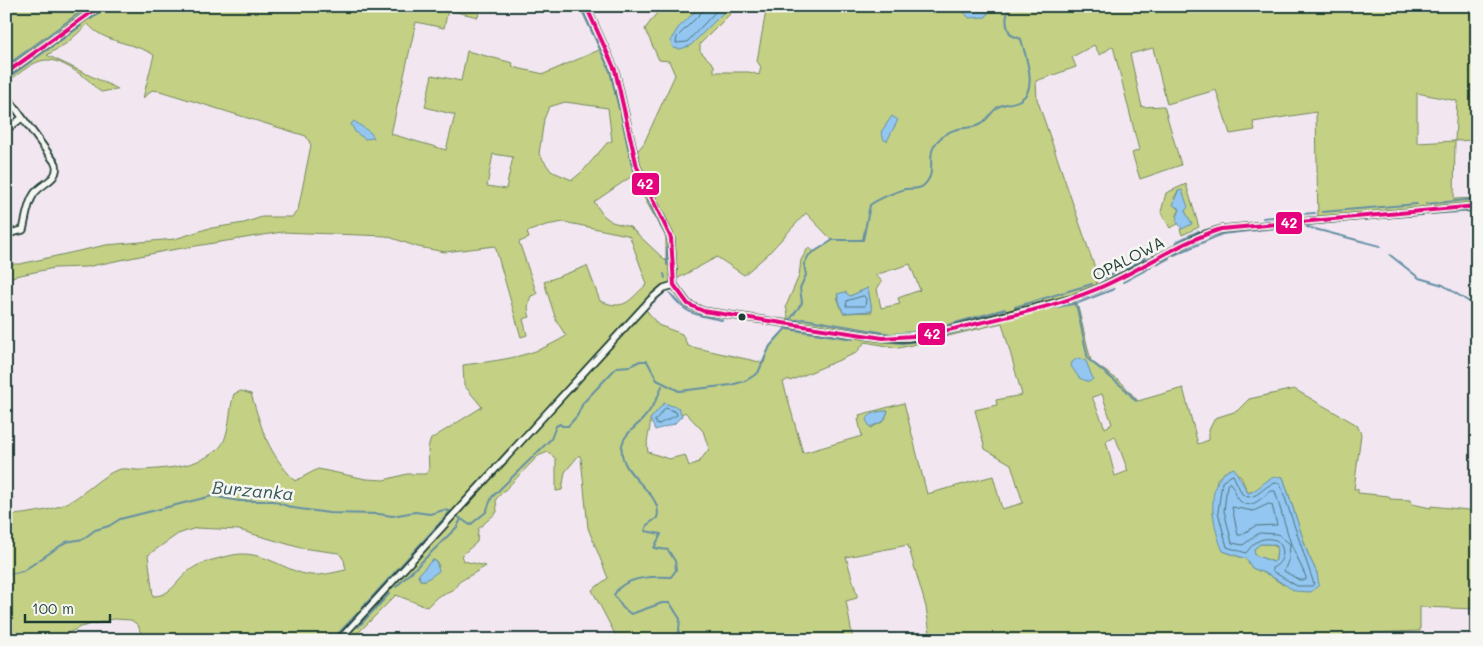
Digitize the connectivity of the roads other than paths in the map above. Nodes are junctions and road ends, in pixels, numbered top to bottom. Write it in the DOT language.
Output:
graph roads {
  1 [pos="100,6"];
  2 [pos="586,6"];
  3 [pos="6,72"];
  4 [pos="6,95"];
  5 [pos="22,118"];
  6 [pos="6,130"];
  7 [pos="1477,206"];
  8 [pos="6,234"];
  9 [pos="674,285"];
  10 [pos="338,640"];
  1 -- 3 [label="street"];
  2 -- 9 [label="street"];
  4 -- 5 [label="street"];
  5 -- 6 [label="street"];
  5 -- 8 [label="street"];
  7 -- 9 [label="street, OPALOWA"];
  9 -- 10 [label="street"];
}
